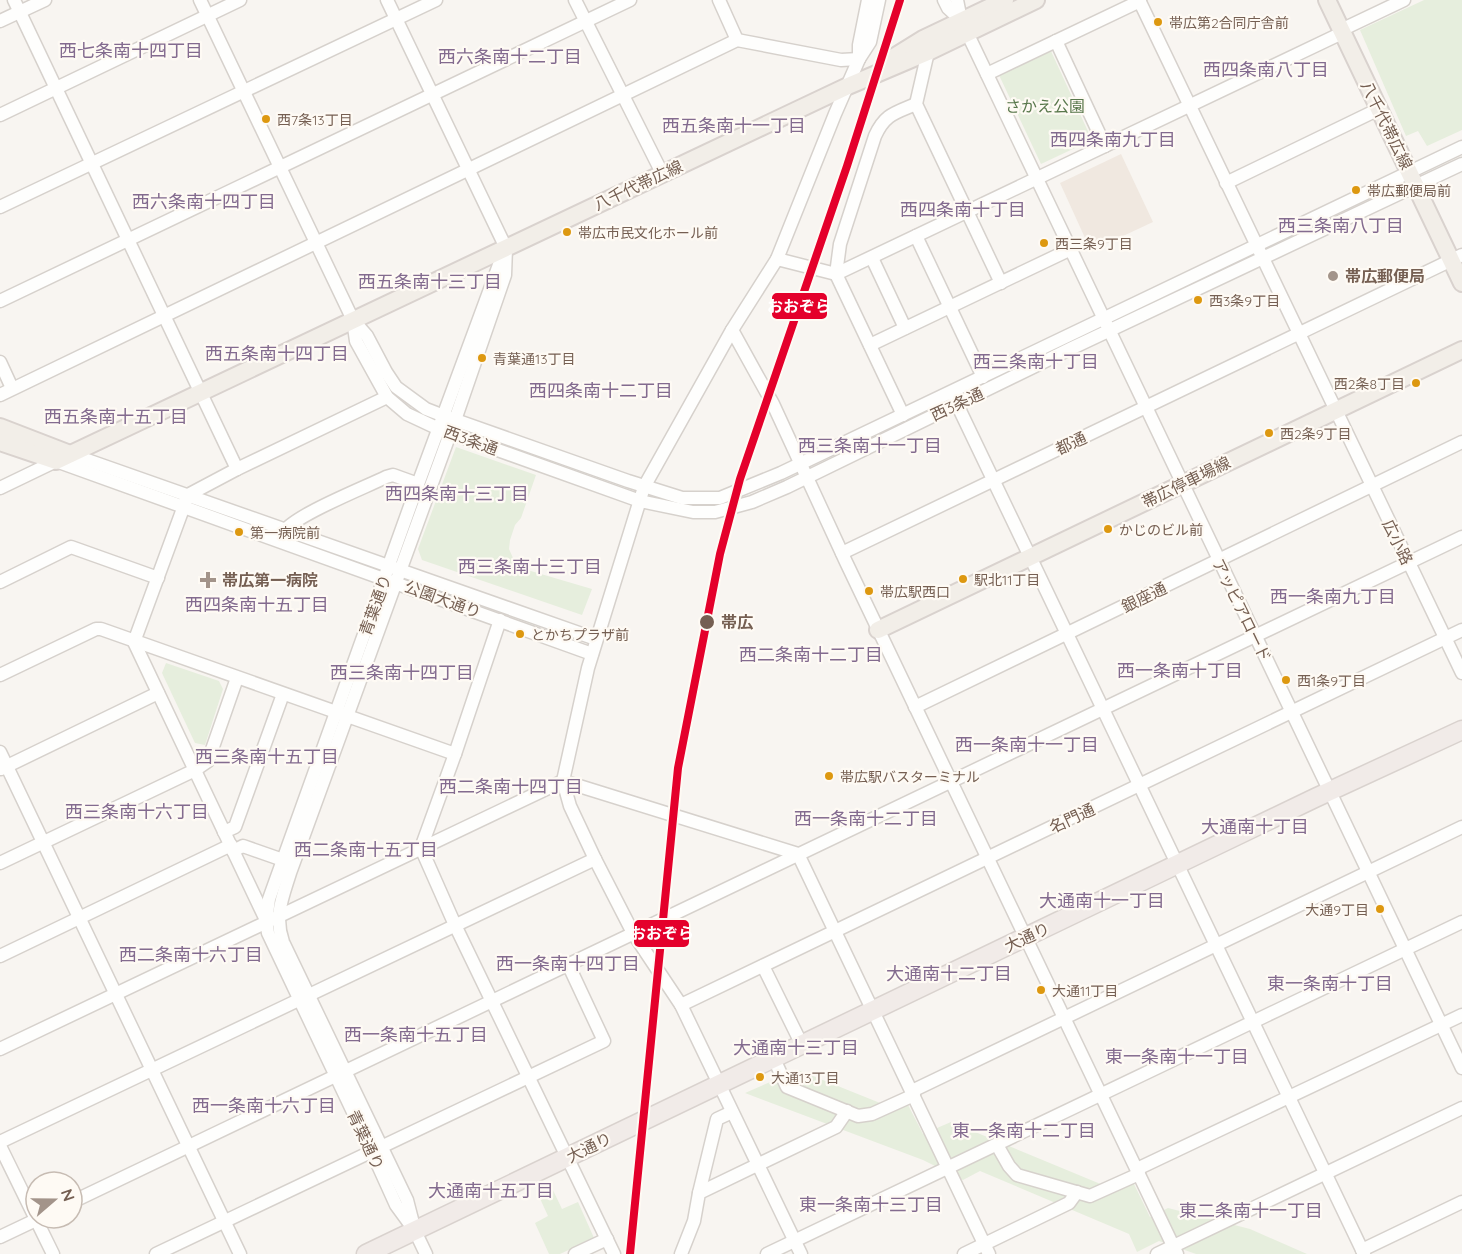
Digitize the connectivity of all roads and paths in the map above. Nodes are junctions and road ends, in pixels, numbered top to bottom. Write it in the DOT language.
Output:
graph roads {
  1 [pos="14,0"];
  2 [pos="45,0"];
  3 [pos="200,0"];
  4 [pos="240,0"];
  5 [pos="387,0"];
  6 [pos="436,0"];
  7 [pos="575,0"];
  8 [pos="630,0"];
  9 [pos="719,0"];
  10 [pos="868,0"];
  11 [pos="879,0"];
  12 [pos="944,0"];
  13 [pos="957,0"];
  14 [pos="1003,0"];
  15 [pos="1036,0"];
  16 [pos="1327,0"];
  17 [pos="1404,0"];
  18 [pos="1140,1"];
  19 [pos="20,12"];
  20 [pos="208,15"];
  21 [pos="396,19"];
  22 [pos="0,21"];
  23 [pos="585,22"];
  24 [pos="964,26"];
  25 [pos="1342,31"];
  26 [pos="737,39"];
  27 [pos="1056,41"];
  28 [pos="928,52"];
  29 [pos="860,59"];
  30 [pos="987,74"];
  31 [pos="848,86"];
  32 [pos="56,88"];
  33 [pos="244,92"];
  34 [pos="432,94"];
  35 [pos="623,94"];
  36 [pos="916,104"];
  37 [pos="1190,106"];
  38 [pos="1379,109"];
  39 [pos="0,115"];
  40 [pos="1105,146"];
  41 [pos="1462,147"];
  42 [pos="92,164"];
  43 [pos="1462,164"];
  44 [pos="280,167"];
  45 [pos="469,170"];
  46 [pos="662,173"];
  47 [pos="1037,179"];
  48 [pos="1412,179"];
  49 [pos="1226,183"];
  50 [pos="0,207"];
  51 [pos="967,212"];
  52 [pos="915,236"];
  53 [pos="128,240"];
  54 [pos="317,243"];
  55 [pos="1256,244"];
  56 [pos="506,248"];
  57 [pos="1071,249"];
  58 [pos="872,258"];
  59 [pos="1263,258"];
  60 [pos="1457,258"];
  61 [pos="777,259"];
  62 [pos="836,274"];
  63 [pos="1001,283"];
  64 [pos="1462,283"];
  65 [pos="0,301"];
  66 [pos="950,308"];
  67 [pos="165,316"];
  68 [pos="1104,318"];
  69 [pos="353,320"];
  70 [pos="905,328"];
  71 [pos="732,330"];
  72 [pos="1110,330"];
  73 [pos="1299,333"];
  74 [pos="870,345"];
  75 [pos="1462,350"];
  76 [pos="0,362"];
  77 [pos="983,377"];
  78 [pos="12,388"];
  79 [pos="201,392"];
  80 [pos="951,392"];
  81 [pos="0,395"];
  82 [pos="387,397"];
  83 [pos="957,405"];
  84 [pos="1147,407"];
  85 [pos="1335,411"];
  86 [pos="903,415"];
  87 [pos="450,418"];
  88 [pos="0,427"];
  89 [pos="445,431"];
  90 [pos="0,442"];
  91 [pos="1462,442"];
  92 [pos="63,457"];
  93 [pos="800,464"];
  94 [pos="237,469"];
  95 [pos="805,477"];
  96 [pos="993,480"];
  97 [pos="418,484"];
  98 [pos="1182,484"];
  99 [pos="1371,486"];
  100 [pos="644,487"];
  101 [pos="0,488"];
  102 [pos="186,501"];
  103 [pos="640,501"];
  104 [pos="285,529"];
  105 [pos="1462,537"];
  106 [pos="279,541"];
  107 [pos="842,553"];
  108 [pos="1030,557"];
  109 [pos="1218,561"];
  110 [pos="1408,563"];
  111 [pos="392,574"];
  112 [pos="158,578"];
  113 [pos="0,582"];
  114 [pos="500,620"];
  115 [pos="878,630"];
  116 [pos="1462,630"];
  117 [pos="1067,634"];
  118 [pos="1255,636"];
  119 [pos="1445,638"];
  120 [pos="596,639"];
  121 [pos="134,642"];
  122 [pos="592,654"];
  123 [pos="1462,673"];
  124 [pos="0,675"];
  125 [pos="237,678"];
  126 [pos="158,693"];
  127 [pos="283,694"];
  128 [pos="915,707"];
  129 [pos="1102,710"];
  130 [pos="1292,713"];
  131 [pos="342,715"];
  132 [pos="1462,730"];
  133 [pos="0,752"];
  134 [pos="455,754"];
  135 [pos="4,768"];
  136 [pos="195,770"];
  137 [pos="563,781"];
  138 [pos="951,782"];
  139 [pos="1140,786"];
  140 [pos="1330,791"];
  141 [pos="1462,827"];
  142 [pos="224,832"];
  143 [pos="44,843"];
  144 [pos="232,848"];
  145 [pos="421,848"];
  146 [pos="798,854"];
  147 [pos="987,858"];
  148 [pos="595,859"];
  149 [pos="283,860"];
  150 [pos="0,864"];
  151 [pos="1177,865"];
  152 [pos="1368,871"];
  153 [pos="78,918"];
  154 [pos="272,918"];
  155 [pos="1462,922"];
  156 [pos="455,925"];
  157 [pos="835,932"];
  158 [pos="633,933"];
  159 [pos="1026,938"];
  160 [pos="1216,945"];
  161 [pos="1406,949"];
  162 [pos="0,956"];
  163 [pos="568,964"];
  164 [pos="763,966"];
  165 [pos="115,994"];
  166 [pos="304,997"];
  167 [pos="492,1001"];
  168 [pos="681,1005"];
  169 [pos="873,1010"];
  170 [pos="1462,1015"];
  171 [pos="1064,1018"];
  172 [pos="1252,1023"];
  173 [pos="1441,1025"];
  174 [pos="802,1045"];
  175 [pos="0,1049"];
  176 [pos="774,1059"];
  177 [pos="1462,1068"];
  178 [pos="152,1070"];
  179 [pos="340,1073"];
  180 [pos="529,1077"];
  181 [pos="718,1084"];
  182 [pos="913,1093"];
  183 [pos="1101,1095"];
  184 [pos="1289,1098"];
  185 [pos="1462,1108"];
  186 [pos="847,1111"];
  187 [pos="732,1112"];
  188 [pos="0,1144"];
  189 [pos="997,1144"];
  190 [pos="188,1146"];
  191 [pos="377,1150"];
  192 [pos="567,1157"];
  193 [pos="758,1165"];
  194 [pos="948,1168"];
  195 [pos="1138,1172"];
  196 [pos="1325,1174"];
  197 [pos="24,1191"];
  198 [pos="1077,1192"];
  199 [pos="699,1193"];
  200 [pos="84,1196"];
  201 [pos="1462,1202"];
  202 [pos="224,1221"];
  203 [pos="24,1226"];
  204 [pos="43,1230"];
  205 [pos="415,1231"];
  206 [pos="0,1237"];
  207 [pos="607,1239"];
  208 [pos="795,1241"];
  209 [pos="987,1249"];
  210 [pos="1175,1250"];
  211 [pos="1363,1252"];
  212 [pos="53,1254"];
  213 [pos="156,1254"];
  214 [pos="240,1254"];
  215 [pos="366,1254"];
  216 [pos="426,1254"];
  217 [pos="575,1254"];
  218 [pos="614,1254"];
  219 [pos="681,1254"];
  220 [pos="767,1254"];
  221 [pos="801,1254"];
  222 [pos="964,1254"];
  223 [pos="1158,1254"];
  1 -- 19 [label="street"];
  2 -- 19 [label="street"];
  3 -- 20 [label="street"];
  4 -- 20 [label="street"];
  5 -- 21 [label="street"];
  6 -- 21 [label="street"];
  7 -- 23 [label="street"];
  8 -- 23 [label="street"];
  9 -- 26 [label="street"];
  10 -- 29 [label="street"];
  11 -- 29 [label="street"];
  12 -- 24 [label="street"];
  13 -- 24 [label="street"];
  14 -- 24 [label="main road, 八千代帯広線"];
  15 -- 24 [label="main road, 八千代帯広線"];
  16 -- 25 [label="main road, 八千代帯広線"];
  17 -- 25 [label="street"];
  18 -- 27 [label="street"];
  18 -- 37 [label="street, 広小路"];
  19 -- 22 [label="street"];
  19 -- 32 [label="street"];
  20 -- 32 [label="street"];
  20 -- 33 [label="street"];
  21 -- 33 [label="street"];
  21 -- 34 [label="street"];
  23 -- 34 [label="street"];
  23 -- 35 [label="street"];
  24 -- 28 [label="main road, 八千代帯広線"];
  24 -- 30 [label="street, アッピアロード"];
  24 -- 31 [label="main road, 八千代帯広線"];
  25 -- 37 [label="street"];
  25 -- 38 [label="main road, 八千代帯広線"];
  26 -- 29 [label="street"];
  26 -- 35 [label="street"];
  27 -- 30 [label="street"];
  27 -- 40 [label="street"];
  28 -- 31 [label="main road, 八千代帯広線"];
  28 -- 36 [label="street"];
  29 -- 31 [label="street"];
  30 -- 47 [label="street, アッピアロード"];
  31 -- 46 [label="main road, 八千代帯広線"];
  31 -- 61 [label="street"];
  32 -- 39 [label="street"];
  32 -- 42 [label="street"];
  33 -- 42 [label="street"];
  33 -- 44 [label="street"];
  34 -- 44 [label="street"];
  34 -- 45 [label="street"];
  35 -- 45 [label="street"];
  35 -- 46 [label="street"];
  36 -- 51 [label="street"];
  36 -- 62 [label="street"];
  37 -- 40 [label="street"];
  37 -- 49 [label="street, 広小路"];
  38 -- 48 [label="main road, 八千代帯広線"];
  38 -- 49 [label="street"];
  40 -- 47 [label="street"];
  41 -- 48 [label="street, 西3条通"];
  42 -- 50 [label="street"];
  42 -- 53 [label="street"];
  43 -- 48 [label="street, 西3条通"];
  44 -- 53 [label="street"];
  44 -- 54 [label="street"];
  45 -- 54 [label="street"];
  45 -- 56 [label="street"];
  46 -- 56 [label="main road, 八千代帯広線"];
  47 -- 51 [label="street"];
  47 -- 57 [label="street, アッピアロード"];
  48 -- 55 [label="street, 西3条通"];
  48 -- 59 [label="street, 西3条通"];
  48 -- 60 [label="main road, 八千代帯広線"];
  49 -- 55 [label="street, 広小路"];
  51 -- 52 [label="street"];
  51 -- 63 [label="street"];
  52 -- 58 [label="street"];
  52 -- 66 [label="street"];
  53 -- 65 [label="street"];
  53 -- 67 [label="street"];
  54 -- 67 [label="street"];
  54 -- 69 [label="street"];
  55 -- 59 [label="street, 広小路"];
  55 -- 68 [label="street, 西3条通"];
  56 -- 69 [label="main road, 八千代帯広線"];
  56 -- 87 [label="street"];
  57 -- 63 [label="street"];
  57 -- 68 [label="street, アッピアロード"];
  58 -- 62 [label="street"];
  58 -- 70 [label="street"];
  59 -- 72 [label="street, 西3条通"];
  59 -- 73 [label="street, 広小路"];
  60 -- 64 [label="main road, 八千代帯広線"];
  60 -- 73 [label="street, 都通"];
  61 -- 62 [label="street"];
  61 -- 71 [label="street"];
  62 -- 74 [label="street"];
  63 -- 66 [label="street"];
  66 -- 70 [label="street"];
  66 -- 77 [label="street"];
  67 -- 78 [label="street"];
  67 -- 79 [label="street"];
  68 -- 72 [label="street, アッピアロード"];
  68 -- 77 [label="street, 西3条通"];
  69 -- 79 [label="main road, 八千代帯広線"];
  69 -- 82 [label="street, 西3条通"];
  69 -- 87 [label="street, 西3条通"];
  70 -- 74 [label="street"];
  71 -- 93 [label="street"];
  71 -- 100 [label="street"];
  72 -- 83 [label="street, 西3条通"];
  72 -- 84 [label="street, アッピアロード"];
  73 -- 84 [label="street, 都通"];
  73 -- 85 [label="street, 広小路"];
  74 -- 86 [label="street"];
  75 -- 85 [label="main road, 帯広停車場線"];
  76 -- 78 [label="street"];
  77 -- 80 [label="street, 西3条通"];
  78 -- 81 [label="street"];
  79 -- 92 [label="main road, 八千代帯広線"];
  79 -- 94 [label="street"];
  80 -- 83 [label="street"];
  80 -- 86 [label="street, 西3条通"];
  82 -- 89 [label="street, 西3条通"];
  82 -- 94 [label="street"];
  83 -- 95 [label="street, 西3条通"];
  83 -- 96 [label="street"];
  84 -- 96 [label="street, 都通"];
  84 -- 98 [label="street, アッピアロード"];
  85 -- 98 [label="main road, 帯広停車場線"];
  85 -- 99 [label="street, 広小路"];
  86 -- 93 [label="street, 西3条通"];
  87 -- 89 [label="street"];
  87 -- 100 [label="street, 西3条通"];
  88 -- 92 [label="main road"];
  89 -- 97 [label="street, 青葉通り"];
  89 -- 103 [label="street, 西3条通"];
  89 -- 111 [label="street"];
  90 -- 92 [label="main road"];
  91 -- 99 [label="street, 銀座通"];
  92 -- 101 [label="street"];
  92 -- 102 [label="street, 公園大通り"];
  93 -- 95 [label="street"];
  93 -- 100 [label="street, 西3条通"];
  94 -- 102 [label="street"];
  95 -- 103 [label="street, 西3条通"];
  95 -- 107 [label="street"];
  96 -- 107 [label="street, 都通"];
  96 -- 108 [label="street"];
  97 -- 104 [label="street"];
  97 -- 111 [label="street, 青葉通り"];
  98 -- 108 [label="main road, 帯広停車場線"];
  98 -- 109 [label="street, アッピアロード"];
  99 -- 109 [label="street, 銀座通"];
  99 -- 110 [label="street, 広小路"];
  100 -- 103 [label="street"];
  102 -- 104 [label="street, 公園大通り"];
  102 -- 106 [label="street, 公園大通り"];
  102 -- 112 [label="street"];
  103 -- 120 [label="street"];
  104 -- 106 [label="street"];
  104 -- 111 [label="street, 公園大通り"];
  105 -- 110 [label="street"];
  106 -- 111 [label="street, 公園大通り"];
  107 -- 115 [label="street"];
  108 -- 115 [label="main road, 帯広停車場線"];
  108 -- 117 [label="street"];
  109 -- 117 [label="street, 銀座通"];
  109 -- 118 [label="street, アッピアロード"];
  110 -- 118 [label="street"];
  110 -- 119 [label="street, 広小路"];
  111 -- 114 [label="street, 公園大通り"];
  111 -- 120 [label="street, 公園大通り"];
  111 -- 131 [label="street, 青葉通り"];
  112 -- 113 [label="street"];
  112 -- 121 [label="street"];
  114 -- 122 [label="street, 公園大通り"];
  114 -- 134 [label="street"];
  115 -- 128 [label="street"];
  116 -- 119 [label="street, 名門通"];
  117 -- 128 [label="street, 銀座通"];
  117 -- 129 [label="street"];
  118 -- 129 [label="street"];
  118 -- 130 [label="street, アッピアロード"];
  119 -- 123 [label="street, 広小路"];
  119 -- 130 [label="street, 名門通"];
  120 -- 122 [label="street"];
  121 -- 124 [label="street"];
  121 -- 125 [label="street"];
  121 -- 126 [label="street"];
  122 -- 137 [label="street"];
  125 -- 127 [label="street"];
  125 -- 136 [label="street"];
  126 -- 135 [label="street"];
  126 -- 136 [label="street"];
  127 -- 131 [label="street"];
  127 -- 142 [label="street"];
  128 -- 138 [label="street"];
  129 -- 138 [label="street"];
  129 -- 139 [label="street"];
  130 -- 139 [label="street, 名門通"];
  130 -- 140 [label="street, アッピアロード"];
  131 -- 134 [label="street"];
  131 -- 149 [label="street, 青葉通り"];
  131 -- 154 [label="street"];
  132 -- 140 [label="highway, 大通り"];
  133 -- 135 [label="street"];
  134 -- 145 [label="street"];
  135 -- 143 [label="street"];
  136 -- 142 [label="street"];
  136 -- 143 [label="street"];
  137 -- 145 [label="street"];
  137 -- 146 [label="street"];
  137 -- 148 [label="street"];
  138 -- 146 [label="street"];
  138 -- 147 [label="street"];
  139 -- 147 [label="street, 名門通"];
  139 -- 151 [label="street"];
  140 -- 151 [label="highway, 大通り"];
  140 -- 152 [label="street, アッピアロード"];
  141 -- 152 [label="street"];
  142 -- 144 [label="street"];
  143 -- 150 [label="street"];
  143 -- 153 [label="street"];
  144 -- 149 [label="street"];
  144 -- 153 [label="street"];
  144 -- 154 [label="street"];
  145 -- 154 [label="street"];
  145 -- 156 [label="street"];
  146 -- 157 [label="street"];
  146 -- 158 [label="street"];
  147 -- 157 [label="street, 名門通"];
  147 -- 159 [label="street"];
  148 -- 156 [label="street"];
  148 -- 158 [label="street"];
  149 -- 154 [label="street, 青葉通り"];
  151 -- 159 [label="highway, 大通り"];
  151 -- 160 [label="street"];
  152 -- 160 [label="street"];
  152 -- 161 [label="street, アッピアロード"];
  153 -- 162 [label="street"];
  153 -- 165 [label="street"];
  154 -- 165 [label="street"];
  154 -- 166 [label="street, 青葉通り"];
  155 -- 161 [label="street"];
  156 -- 166 [label="street"];
  156 -- 167 [label="street"];
  157 -- 164 [label="street, 名門通"];
  157 -- 169 [label="street"];
  158 -- 163 [label="street"];
  158 -- 168 [label="street"];
  159 -- 169 [label="highway, 大通り"];
  159 -- 171 [label="street"];
  160 -- 171 [label="street"];
  160 -- 172 [label="street"];
  161 -- 172 [label="street"];
  161 -- 173 [label="street, アッピアロード"];
  163 -- 167 [label="street"];
  163 -- 180 [label="street"];
  164 -- 168 [label="street, 名門通"];
  164 -- 174 [label="street"];
  165 -- 175 [label="street"];
  165 -- 178 [label="street"];
  166 -- 178 [label="street"];
  166 -- 179 [label="street, 青葉通り"];
  167 -- 179 [label="street"];
  167 -- 180 [label="street"];
  168 -- 181 [label="street"];
  169 -- 174 [label="highway, 大通り"];
  169 -- 182 [label="street"];
  170 -- 173 [label="street"];
  171 -- 182 [label="street"];
  171 -- 183 [label="street"];
  172 -- 183 [label="street"];
  172 -- 184 [label="street"];
  173 -- 177 [label="street, アッピアロード"];
  173 -- 184 [label="street"];
  174 -- 176 [label="highway, 大通り"];
  176 -- 181 [label="highway, 大通り"];
  176 -- 186 [label="street"];
  178 -- 188 [label="street"];
  178 -- 190 [label="street"];
  179 -- 190 [label="street"];
  179 -- 191 [label="street, 青葉通り"];
  180 -- 191 [label="street"];
  180 -- 192 [label="street"];
  181 -- 187 [label="street"];
  181 -- 192 [label="highway, 大通り"];
  182 -- 186 [label="street"];
  182 -- 194 [label="street"];
  183 -- 189 [label="street"];
  183 -- 195 [label="street"];
  184 -- 195 [label="street"];
  184 -- 196 [label="street"];
  185 -- 196 [label="street"];
  186 -- 193 [label="street"];
  187 -- 193 [label="street"];
  187 -- 199 [label="street"];
  188 -- 197 [label="street"];
  189 -- 194 [label="street"];
  189 -- 198 [label="street"];
  190 -- 200 [label="street"];
  190 -- 202 [label="street"];
  191 -- 202 [label="street"];
  191 -- 205 [label="street, 青葉通り"];
  192 -- 205 [label="highway, 大通り"];
  192 -- 207 [label="street"];
  193 -- 199 [label="street"];
  193 -- 208 [label="street"];
  194 -- 208 [label="street"];
  194 -- 209 [label="street"];
  195 -- 198 [label="street"];
  195 -- 210 [label="street"];
  196 -- 210 [label="street"];
  196 -- 211 [label="street"];
  198 -- 209 [label="street"];
  199 -- 219 [label="street"];
  201 -- 211 [label="street"];
  202 -- 213 [label="street"];
  202 -- 214 [label="street"];
  203 -- 206 [label="street"];
  204 -- 212 [label="street"];
  205 -- 215 [label="highway, 大通り"];
  205 -- 216 [label="street, 青葉通り"];
  207 -- 217 [label="street"];
  207 -- 218 [label="street"];
  208 -- 220 [label="street"];
  208 -- 221 [label="street"];
  209 -- 222 [label="street"];
  210 -- 223 [label="street"];
}
